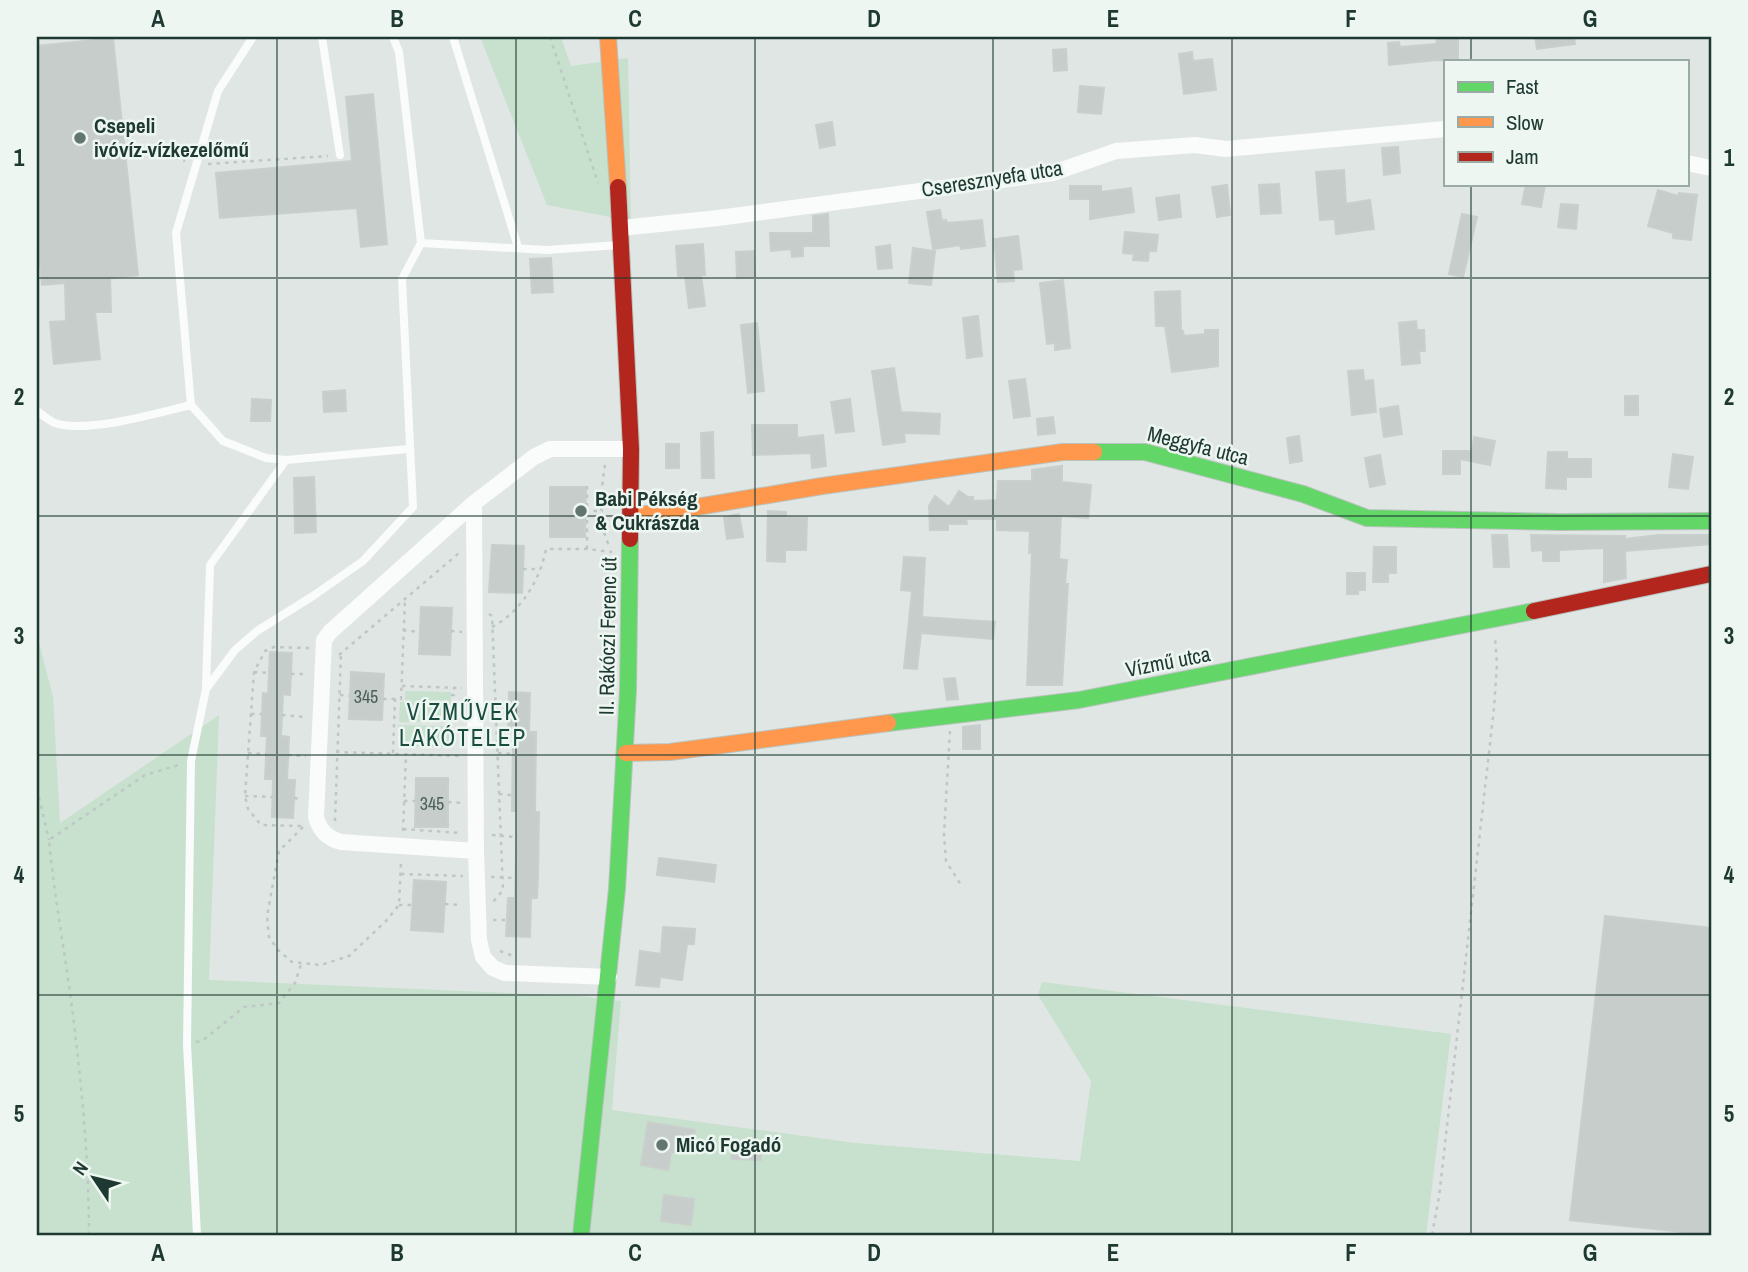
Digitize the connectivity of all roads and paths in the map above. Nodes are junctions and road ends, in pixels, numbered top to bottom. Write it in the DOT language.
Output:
graph roads {
  1 [pos="253,37"];
  2 [pos="322,37"];
  3 [pos="393,37"];
  4 [pos="453,37"];
  5 [pos="550,37"];
  6 [pos="608,37"];
  7 [pos="1444,130"];
  8 [pos="151,150"];
  9 [pos="340,155"];
  10 [pos="1688,163"];
  11 [pos="196,164"];
  12 [pos="599,166"];
  13 [pos="1711,167"];
  14 [pos="621,237"];
  15 [pos="421,243"];
  16 [pos="517,247"];
  17 [pos="191,405"];
  18 [pos="37,411"];
  19 [pos="408,449"];
  20 [pos="608,449"];
  21 [pos="631,449"];
  22 [pos="286,460"];
  23 [pos="587,483"];
  24 [pos="474,503"];
  25 [pos="587,511"];
  26 [pos="603,512"];
  27 [pos="631,514"];
  28 [pos="1711,520"];
  29 [pos="474,539"];
  30 [pos="587,549"];
  31 [pos="613,552"];
  32 [pos="614,561"];
  33 [pos="523,569"];
  34 [pos="542,569"];
  35 [pos="1711,574"];
  36 [pos="405,598"];
  37 [pos="492,615"];
  38 [pos="1493,620"];
  39 [pos="492,627"];
  40 [pos="404,630"];
  41 [pos="420,632"];
  42 [pos="323,648"];
  43 [pos="254,672"];
  44 [pos="270,673"];
  45 [pos="402,687"];
  46 [pos="454,688"];
  47 [pos="475,688"];
  48 [pos="206,689"];
  49 [pos="495,689"];
  50 [pos="338,695"];
  51 [pos="451,695"];
  52 [pos="350,696"];
  53 [pos="383,699"];
  54 [pos="395,699"];
  55 [pos="496,712"];
  56 [pos="508,712"];
  57 [pos="251,713"];
  58 [pos="262,714"];
  59 [pos="951,714"];
  60 [pos="282,715"];
  61 [pos="319,718"];
  62 [pos="424,747"];
  63 [pos="318,751"];
  64 [pos="336,752"];
  65 [pos="248,753"];
  66 [pos="393,753"];
  67 [pos="498,753"];
  68 [pos="626,753"];
  69 [pos="266,754"];
  70 [pos="406,754"];
  71 [pos="513,754"];
  72 [pos="423,755"];
  73 [pos="476,756"];
  74 [pos="191,761"];
  75 [pos="37,789"];
  76 [pos="499,794"];
  77 [pos="512,795"];
  78 [pos="245,796"];
  79 [pos="273,797"];
  80 [pos="404,801"];
  81 [pos="415,801"];
  82 [pos="335,830"];
  83 [pos="476,834"];
  84 [pos="502,836"];
  85 [pos="402,837"];
  86 [pos="516,837"];
  87 [pos="49,840"];
  88 [pos="477,850"];
  89 [pos="401,874"];
  90 [pos="477,876"];
  91 [pos="503,877"];
  92 [pos="516,878"];
  93 [pos="961,885"];
  94 [pos="494,900"];
  95 [pos="399,905"];
  96 [pos="413,905"];
  97 [pos="493,919"];
  98 [pos="507,920"];
  99 [pos="301,964"];
  100 [pos="609,977"];
  101 [pos="187,1044"];
  102 [pos="89,1235"];
  103 [pos="197,1235"];
  104 [pos="581,1235"];
  105 [pos="1432,1235"];
  1 -- 11 [label="lane"];
  2 -- 9 [label="lane"];
  3 -- 15 [label="lane"];
  4 -- 16 [label="lane"];
  5 -- 12 [label="path"];
  6 -- 14 [label="street, II. Rákóczi Ferenc út"];
  7 -- 14 [label="street, Cseresznyefa utca"];
  8 -- 11 [label="path"];
  9 -- 11 [label="path"];
  10 -- 13 [label="street"];
  11 -- 17 [label="lane"];
  14 -- 16 [label="lane"];
  14 -- 21 [label="street, II. Rákóczi Ferenc út"];
  15 -- 16 [label="lane"];
  15 -- 19 [label="lane"];
  17 -- 18 [label="lane"];
  17 -- 22 [label="lane"];
  19 -- 22 [label="lane"];
  19 -- 48 [label="lane"];
  20 -- 21 [label="street"];
  20 -- 24 [label="street"];
  20 -- 26 [label="path"];
  21 -- 27 [label="street, II. Rákóczi Ferenc út"];
  22 -- 48 [label="lane"];
  23 -- 25 [label="path"];
  24 -- 29 [label="street"];
  24 -- 42 [label="street"];
  25 -- 26 [label="path"];
  25 -- 30 [label="path"];
  26 -- 31 [label="path"];
  27 -- 28 [label="street, Meggyfa utca"];
  27 -- 68 [label="street, II. Rákóczi Ferenc út"];
  29 -- 36 [label="path"];
  29 -- 47 [label="street"];
  30 -- 31 [label="path"];
  30 -- 34 [label="path"];
  31 -- 32 [label="path"];
  33 -- 34 [label="path"];
  34 -- 39 [label="path"];
  35 -- 38 [label="street, Vízmű utca"];
  36 -- 40 [label="path"];
  36 -- 50 [label="path"];
  37 -- 39 [label="path"];
  38 -- 59 [label="street, Vízmű utca"];
  38 -- 105 [label="path"];
  39 -- 49 [label="path"];
  40 -- 41 [label="path"];
  40 -- 45 [label="path"];
  42 -- 43 [label="path"];
  42 -- 61 [label="street"];
  43 -- 44 [label="path"];
  43 -- 57 [label="path"];
  45 -- 46 [label="path"];
  45 -- 54 [label="path"];
  46 -- 47 [label="path"];
  46 -- 51 [label="path"];
  47 -- 49 [label="path"];
  47 -- 73 [label="street"];
  48 -- 74 [label="lane"];
  49 -- 55 [label="path"];
  50 -- 52 [label="path"];
  50 -- 64 [label="path"];
  53 -- 54 [label="path"];
  54 -- 66 [label="path"];
  55 -- 56 [label="path"];
  55 -- 67 [label="path"];
  57 -- 58 [label="path"];
  57 -- 65 [label="path"];
  59 -- 68 [label="street, Vízmű utca"];
  59 -- 93 [label="path"];
  60 -- 61 [label="path"];
  61 -- 63 [label="street"];
  62 -- 72 [label="path"];
  63 -- 64 [label="path"];
  63 -- 85 [label="street"];
  64 -- 66 [label="path"];
  64 -- 82 [label="path"];
  65 -- 69 [label="path"];
  65 -- 78 [label="path"];
  66 -- 70 [label="path"];
  67 -- 71 [label="path"];
  67 -- 76 [label="path"];
  68 -- 100 [label="street, II. Rákóczi Ferenc út"];
  70 -- 72 [label="path"];
  70 -- 80 [label="path"];
  72 -- 73 [label="path"];
  73 -- 83 [label="street"];
  74 -- 87 [label="path"];
  74 -- 101 [label="lane"];
  75 -- 87 [label="path"];
  76 -- 77 [label="path"];
  76 -- 84 [label="path"];
  78 -- 79 [label="path"];
  78 -- 99 [label="path"];
  80 -- 81 [label="path"];
  80 -- 85 [label="path"];
  83 -- 84 [label="path"];
  83 -- 85 [label="path"];
  83 -- 88 [label="street"];
  84 -- 86 [label="path"];
  84 -- 91 [label="path"];
  85 -- 88 [label="street"];
  85 -- 89 [label="path"];
  87 -- 102 [label="path"];
  88 -- 90 [label="street"];
  89 -- 90 [label="path"];
  89 -- 95 [label="path"];
  90 -- 91 [label="path"];
  90 -- 100 [label="street"];
  91 -- 92 [label="path"];
  91 -- 94 [label="path"];
  95 -- 96 [label="path"];
  95 -- 99 [label="path"];
  97 -- 98 [label="path"];
  99 -- 101 [label="path"];
  100 -- 104 [label="street, II. Rákóczi Ferenc út"];
  101 -- 103 [label="lane"];
}
